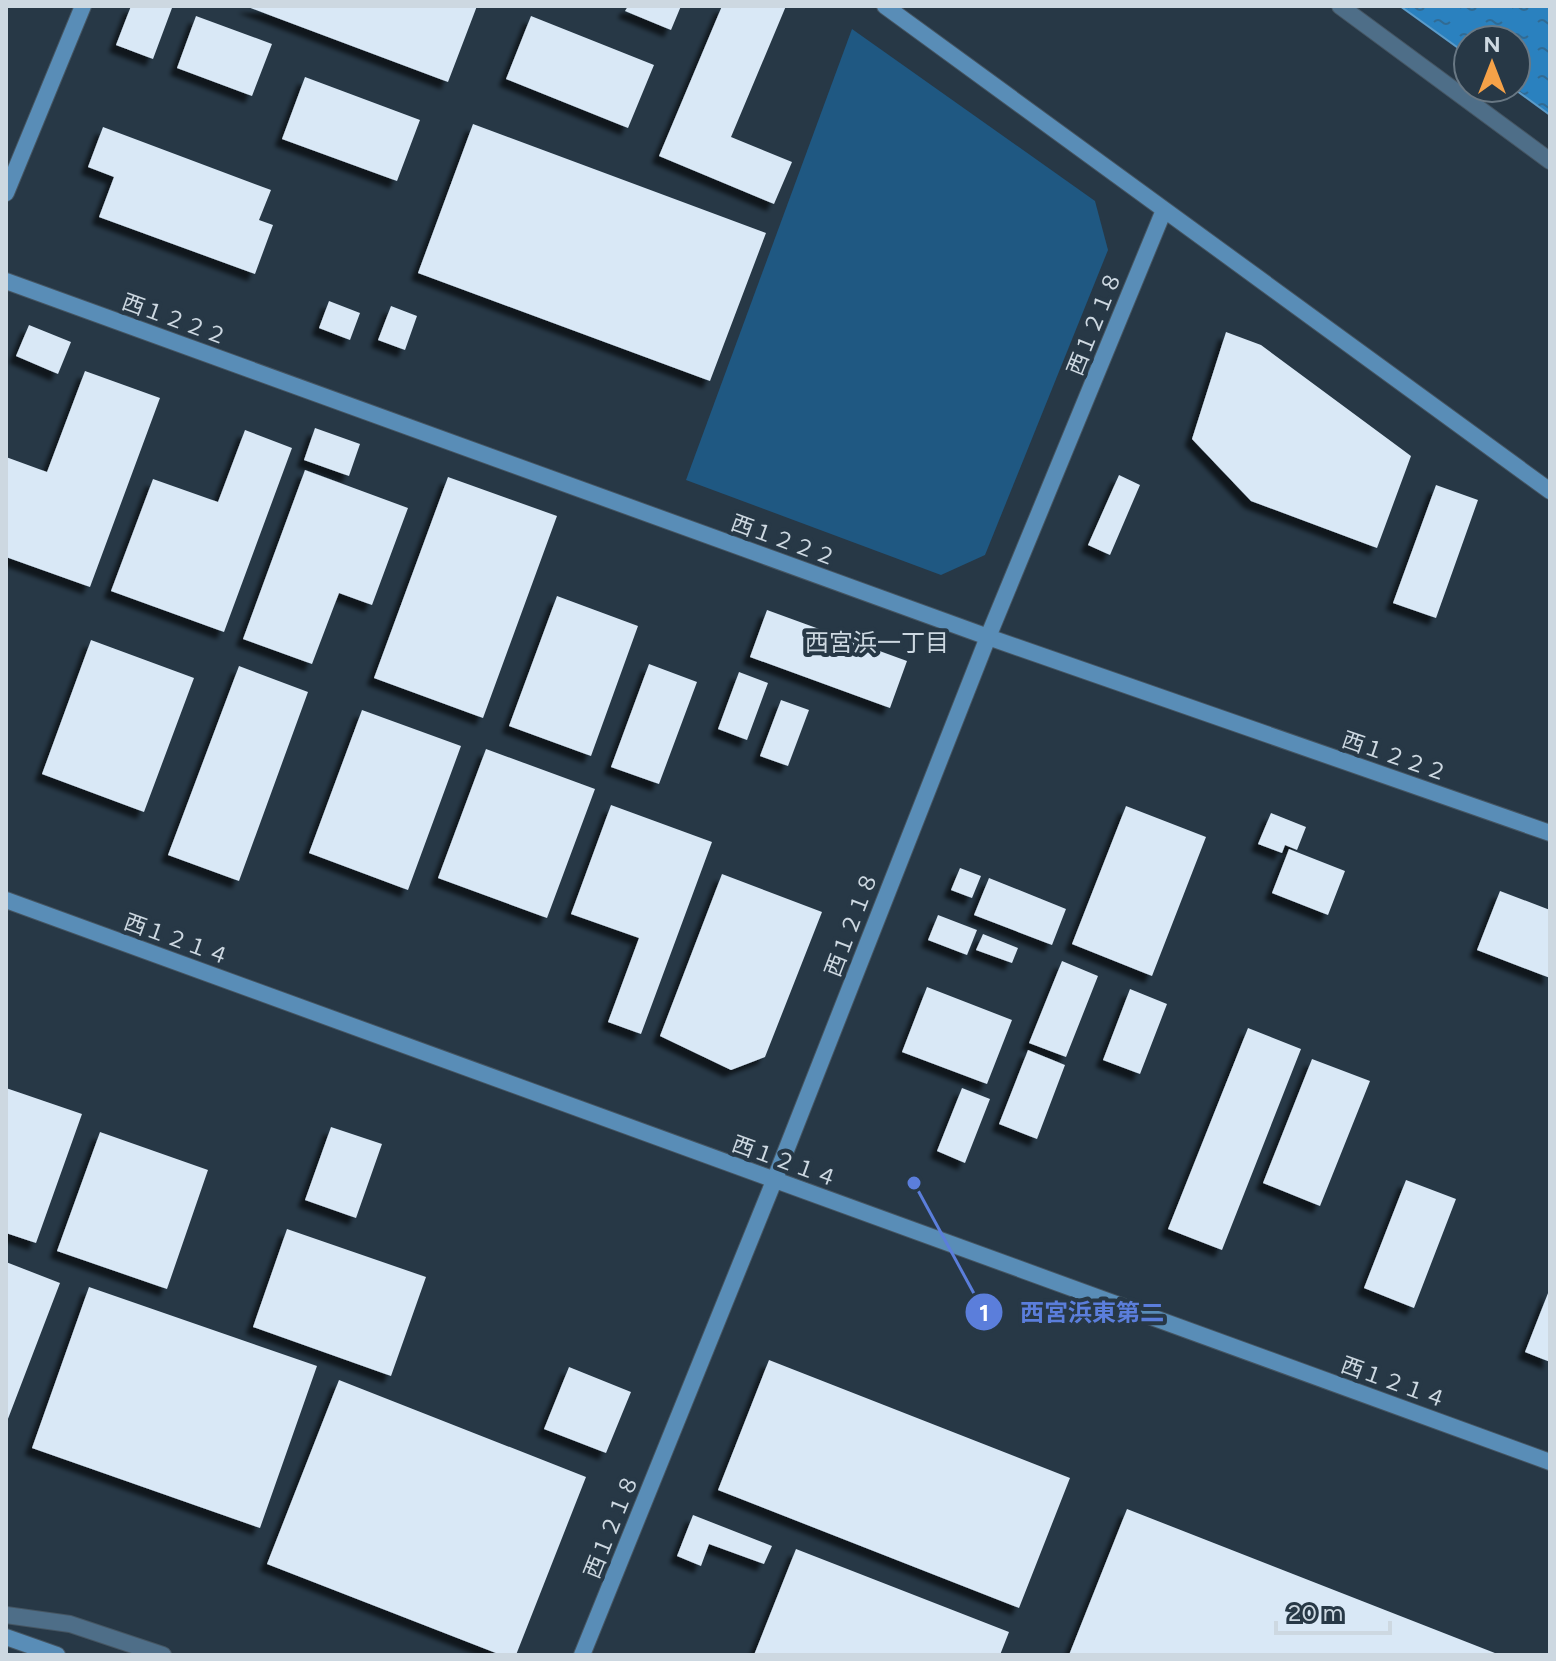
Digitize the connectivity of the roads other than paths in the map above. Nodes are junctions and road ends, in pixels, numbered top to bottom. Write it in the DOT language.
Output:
graph roads {
  1 [pos="83,6"];
  2 [pos="885,6"];
  3 [pos="1340,6"];
  4 [pos="1550,161"];
  5 [pos="6,193"];
  6 [pos="1164,210"];
  7 [pos="6,281"];
  8 [pos="1550,491"];
  9 [pos="988,637"];
  10 [pos="1550,833"];
  11 [pos="6,900"];
  12 [pos="774,1181"];
  13 [pos="1550,1462"];
  14 [pos="6,1615"];
  15 [pos="6,1637"];
  16 [pos="57,1655"];
  17 [pos="163,1655"];
  18 [pos="582,1655"];
  1 -- 5 [label="street"];
  2 -- 6 [label="street"];
  3 -- 4 [label="street"];
  6 -- 8 [label="street"];
  6 -- 9 [label="street, 西１２１８"];
  7 -- 9 [label="street, 西１２２２"];
  9 -- 10 [label="street, 西１２２２"];
  9 -- 12 [label="street, 西１２１８"];
  11 -- 12 [label="street, 西１２１４"];
  12 -- 13 [label="street, 西１２１４"];
  12 -- 18 [label="street, 西１２１８"];
  14 -- 17 [label="street"];
  15 -- 16 [label="street"];
}
